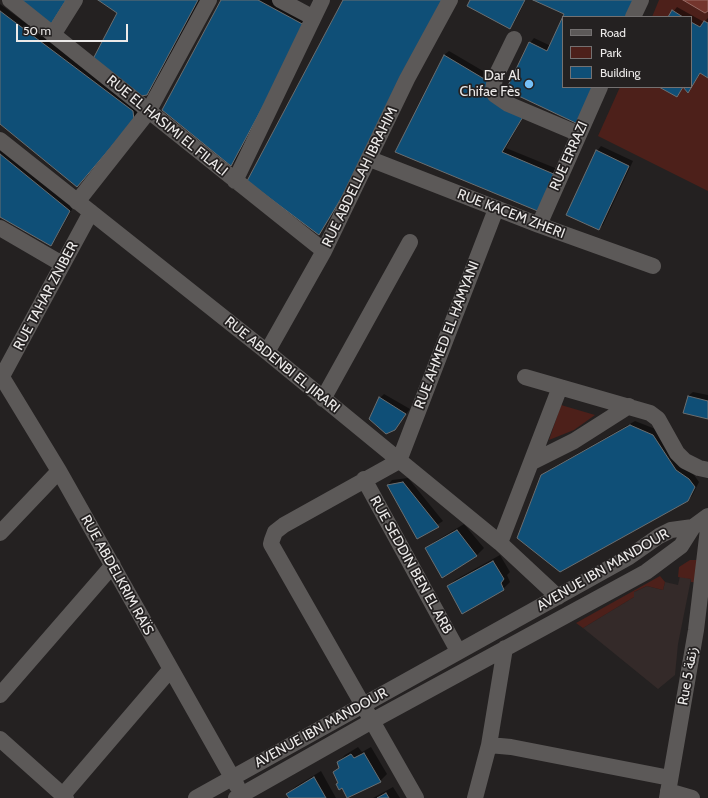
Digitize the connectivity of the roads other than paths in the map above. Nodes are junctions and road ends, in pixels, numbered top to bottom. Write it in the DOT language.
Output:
graph roads {
  1 [pos="10,0"];
  2 [pos="75,0"];
  3 [pos="209,0"];
  4 [pos="280,0"];
  5 [pos="322,0"];
  6 [pos="450,0"];
  7 [pos="641,0"];
  8 [pos="633,16"];
  9 [pos="312,17"];
  10 [pos="53,35"];
  11 [pos="514,39"];
  12 [pos="600,88"];
  13 [pos="148,112"];
  14 [pos="580,134"];
  15 [pos="0,140"];
  16 [pos="370,159"];
  17 [pos="235,181"];
  18 [pos="77,202"];
  19 [pos="496,209"];
  20 [pos="91,212"];
  21 [pos="539,225"];
  22 [pos="0,228"];
  23 [pos="410,242"];
  24 [pos="324,252"];
  25 [pos="62,264"];
  26 [pos="653,266"];
  27 [pos="267,352"];
  28 [pos="1,377"];
  29 [pos="525,377"];
  30 [pos="560,387"];
  31 [pos="323,399"];
  32 [pos="629,406"];
  33 [pos="399,460"];
  34 [pos="532,462"];
  35 [pos="708,470"];
  36 [pos="59,471"];
  37 [pos="364,479"];
  38 [pos="708,516"];
  39 [pos="701,528"];
  40 [pos="0,533"];
  41 [pos="500,543"];
  42 [pos="113,565"];
  43 [pos="558,597"];
  44 [pos="702,631"];
  45 [pos="505,648"];
  46 [pos="458,651"];
  47 [pos="170,670"];
  48 [pos="0,695"];
  49 [pos="362,704"];
  50 [pos="372,721"];
  51 [pos="0,739"];
  52 [pos="489,745"];
  53 [pos="232,778"];
  54 [pos="668,789"];
  55 [pos="64,797"];
  56 [pos="241,797"];
  57 [pos="196,798"];
  58 [pos="416,798"];
  59 [pos="475,798"];
  60 [pos="692,798"];
  1 -- 10 [label="street, RUE EL HASIMI EL FILALI"];
  2 -- 10 [label="street"];
  3 -- 13 [label="street"];
  4 -- 9 [label="street"];
  5 -- 9 [label="street"];
  6 -- 16 [label="street, RUE ABDELLAH IBRAHIM"];
  7 -- 8 [label="street"];
  9 -- 17 [label="street"];
  10 -- 13 [label="street, RUE EL HASIMI EL FILALI"];
  11 -- 14 [label="street"];
  12 -- 14 [label="street, RUE ERRAZI"];
  13 -- 17 [label="street, RUE EL HASIMI EL FILALI"];
  13 -- 18 [label="street"];
  14 -- 21 [label="street, RUE ERRAZI"];
  15 -- 18 [label="street, RUE ABDENBI EL JIRARI"];
  16 -- 19 [label="street, RUE KACEM ZHERI"];
  16 -- 24 [label="street, RUE ABDELLAH IBRAHIM"];
  17 -- 24 [label="street, RUE EL HASIMI EL FILALI"];
  18 -- 20 [label="street, RUE ABDENBI EL JIRARI"];
  19 -- 21 [label="street, RUE KACEM ZHERI"];
  19 -- 33 [label="street, RUE AHMED EL HAMYANI"];
  20 -- 25 [label="street, RUE TAHAR ZNIBER"];
  20 -- 27 [label="street, RUE ABDENBI EL JIRARI"];
  21 -- 26 [label="street, RUE KACEM ZHERI"];
  22 -- 25 [label="street"];
  23 -- 31 [label="street"];
  24 -- 27 [label="street, RUE ABDELLAH IBRAHIM"];
  25 -- 28 [label="street, RUE TAHAR ZNIBER"];
  27 -- 31 [label="street, RUE ABDENBI EL JIRARI"];
  28 -- 36 [label="street, RUE ABDELKRIM RAÏS"];
  29 -- 30 [label="street"];
  30 -- 32 [label="street"];
  30 -- 34 [label="street"];
  31 -- 33 [label="street, RUE ABDENBI EL JIRARI"];
  32 -- 34 [label="street"];
  32 -- 35 [label="street"];
  33 -- 37 [label="street"];
  33 -- 41 [label="street, RUE ABDENBI EL JIRARI"];
  34 -- 41 [label="street"];
  36 -- 40 [label="street"];
  36 -- 42 [label="street, RUE ABDELKRIM RAÏS"];
  37 -- 46 [label="street, RUE SEDDIN BEN EL ARB"];
  37 -- 49 [label="street"];
  38 -- 39 [label="street"];
  39 -- 43 [label="street, AVENUE IBN MANDOUR"];
  39 -- 44 [label="street, Rue 5 زنقة"];
  39 -- 45 [label="street, AVENUE IBN MANDOUR"];
  41 -- 43 [label="street, RUE ABDENBI EL JIRARI"];
  42 -- 47 [label="street, RUE ABDELKRIM RAÏS"];
  42 -- 48 [label="street"];
  43 -- 46 [label="street, AVENUE IBN MANDOUR"];
  44 -- 54 [label="street, Rue 5 زنقة"];
  45 -- 50 [label="street, AVENUE IBN MANDOUR"];
  45 -- 52 [label="street"];
  46 -- 49 [label="street, AVENUE IBN MANDOUR"];
  47 -- 53 [label="street, RUE ABDELKRIM RAÏS"];
  47 -- 55 [label="street"];
  49 -- 50 [label="street"];
  49 -- 53 [label="street, AVENUE IBN MANDOUR"];
  50 -- 56 [label="street, AVENUE IBN MANDOUR"];
  50 -- 58 [label="street"];
  51 -- 55 [label="street"];
  52 -- 54 [label="street"];
  52 -- 59 [label="street"];
  53 -- 56 [label="street, RUE ABDELKRIM RAÏS"];
  53 -- 57 [label="street, AVENUE IBN MANDOUR"];
  54 -- 60 [label="street"];
}
